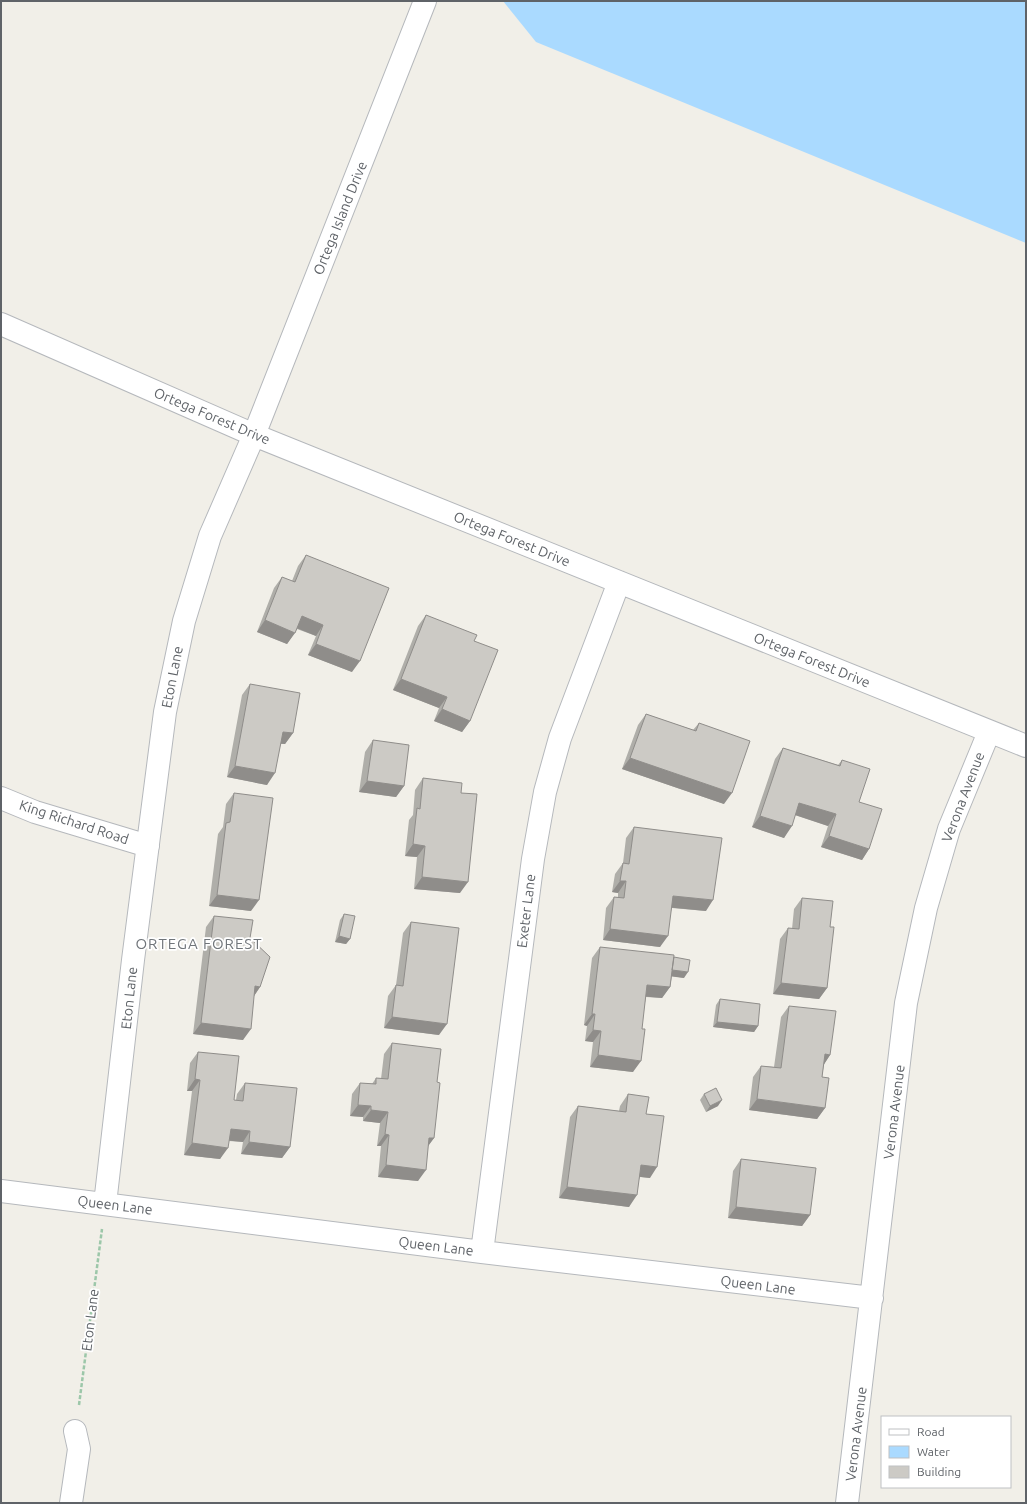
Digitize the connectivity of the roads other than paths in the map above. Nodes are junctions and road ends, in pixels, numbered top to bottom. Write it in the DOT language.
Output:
graph roads {
  1 [pos="425,1"];
  2 [pos="1,324"];
  3 [pos="254,435"];
  4 [pos="619,582"];
  5 [pos="989,732"];
  6 [pos="1026,746"];
  7 [pos="1,798"];
  8 [pos="148,846"];
  9 [pos="1,1191"];
  10 [pos="105,1204"];
  11 [pos="482,1252"];
  12 [pos="872,1298"];
  13 [pos="75,1431"];
  14 [pos="70,1503"];
  15 [pos="847,1503"];
  1 -- 3 [label="street, Ortega Island Drive"];
  2 -- 3 [label="street, Ortega Forest Drive"];
  3 -- 4 [label="street, Ortega Forest Drive"];
  3 -- 8 [label="street, Eton Lane"];
  4 -- 5 [label="street, Ortega Forest Drive"];
  4 -- 11 [label="street, Exeter Lane"];
  5 -- 6 [label="street, Ortega Forest Drive"];
  5 -- 12 [label="street, Verona Avenue"];
  7 -- 8 [label="street, King Richard Road"];
  8 -- 10 [label="street, Eton Lane"];
  9 -- 10 [label="street, Queen Lane"];
  10 -- 11 [label="street, Queen Lane"];
  11 -- 12 [label="street, Queen Lane"];
  12 -- 15 [label="street, Verona Avenue"];
  13 -- 14 [label="street"];
}
